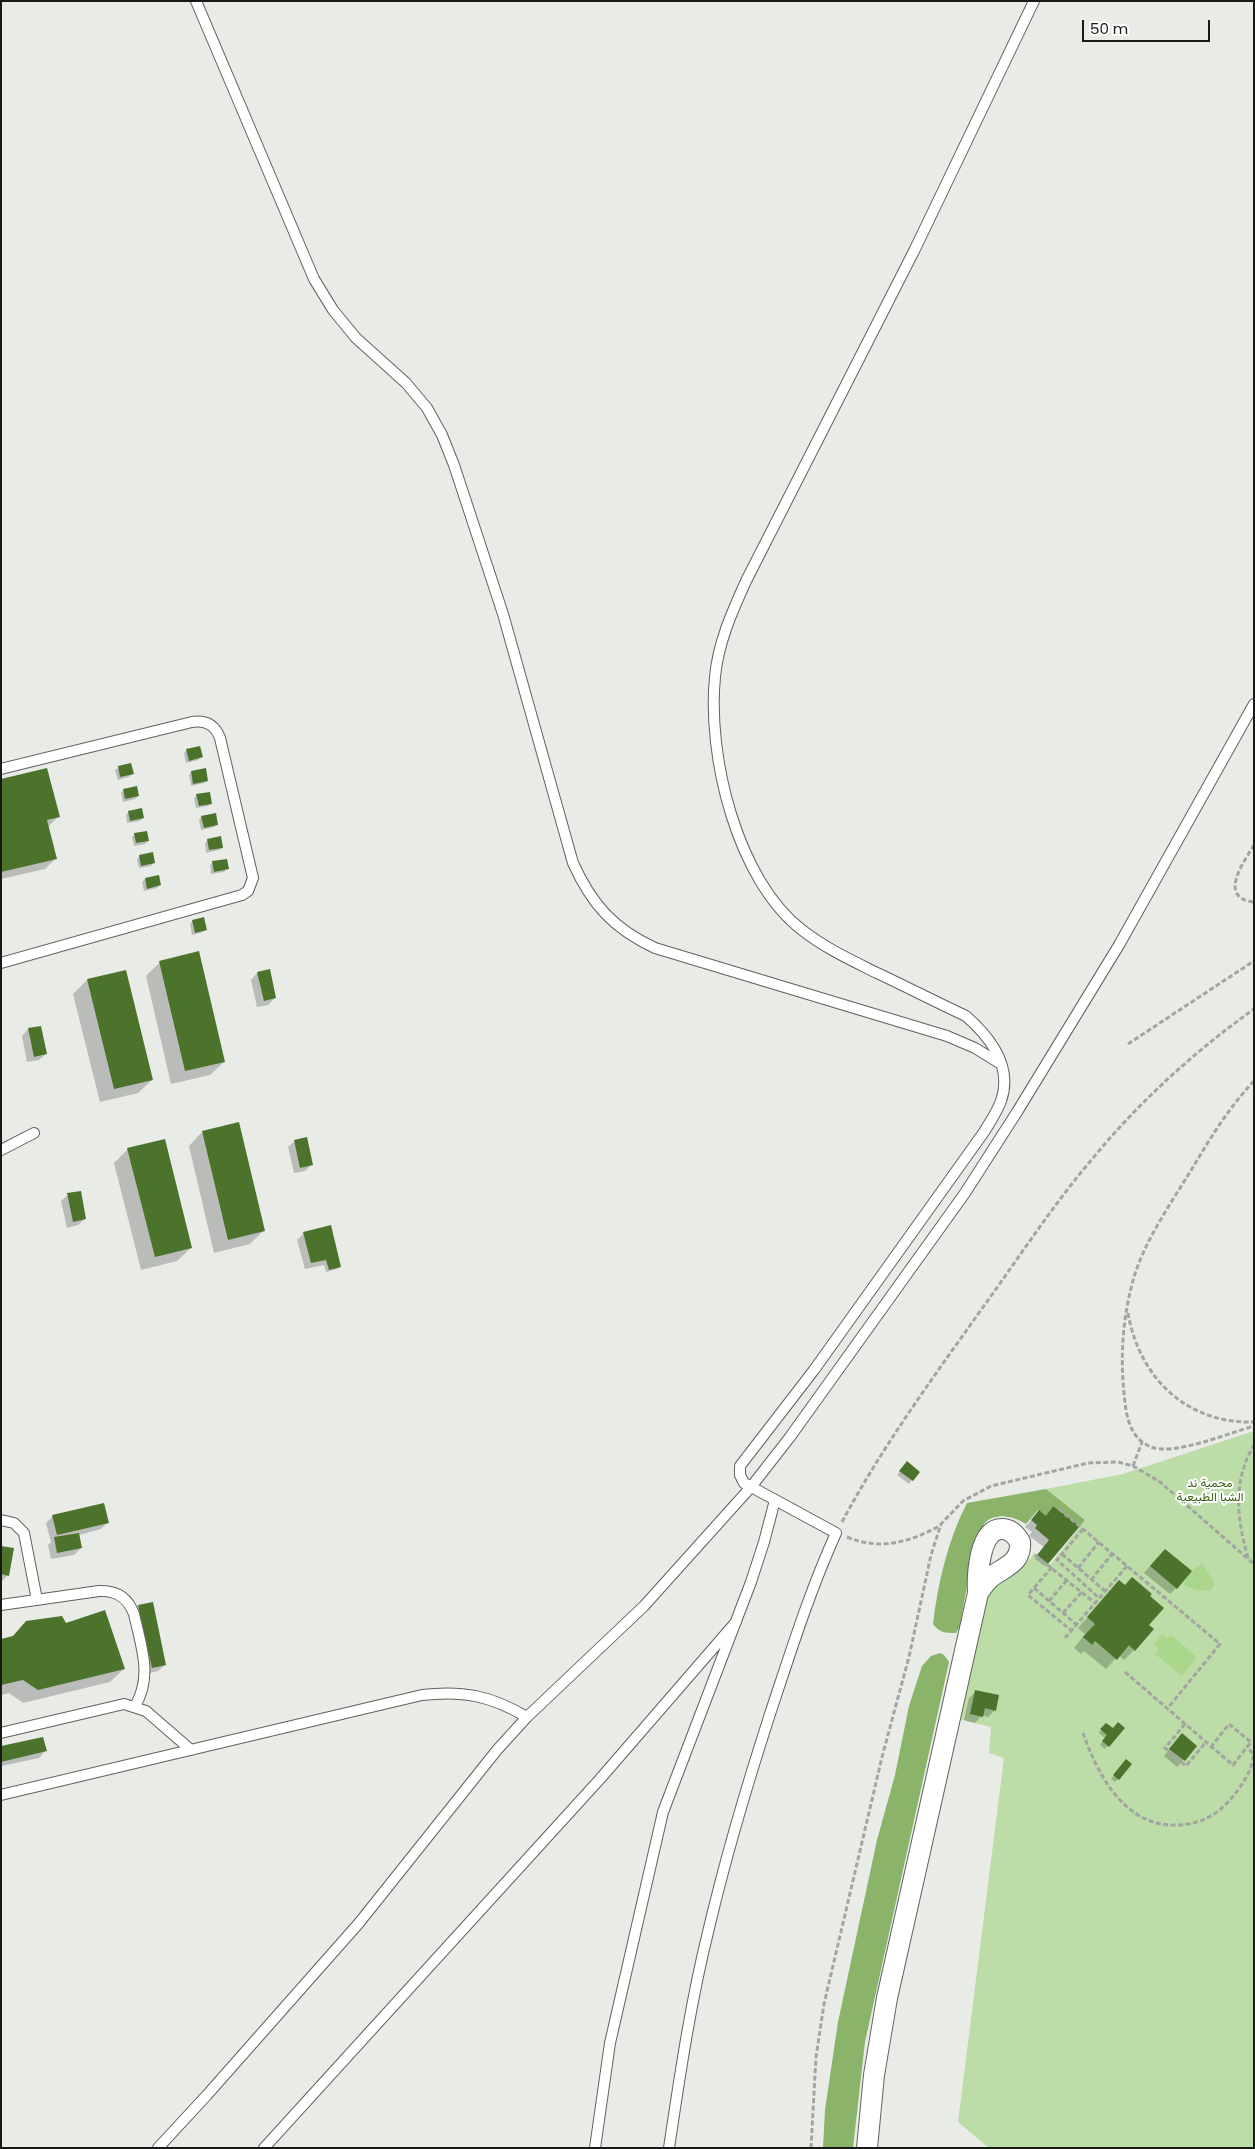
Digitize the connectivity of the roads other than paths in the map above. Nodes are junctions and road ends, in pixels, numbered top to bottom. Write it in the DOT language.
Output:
graph roads {
  1 [pos="196,1"];
  2 [pos="1034,1"];
  3 [pos="1254,704"];
  4 [pos="1,769"];
  5 [pos="1,963"];
  6 [pos="1001,1064"];
  7 [pos="34,1133"];
  8 [pos="1,1150"];
  9 [pos="751,1487"];
  10 [pos="775,1500"];
  11 [pos="1,1520"];
  12 [pos="978,1593"];
  13 [pos="37,1600"];
  14 [pos="1,1606"];
  15 [pos="736,1622"];
  16 [pos="135,1706"];
  17 [pos="527,1717"];
  18 [pos="1,1732"];
  19 [pos="191,1750"];
  20 [pos="1,1795"];
  21 [pos="158,2148"];
  22 [pos="264,2148"];
  23 [pos="596,2148"];
  24 [pos="669,2148"];
  25 [pos="867,2148"];
  1 -- 6 [label="lane"];
  2 -- 6 [label="lane"];
  3 -- 9 [label="lane"];
  4 -- 5 [label="lane"];
  6 -- 9 [label="lane"];
  7 -- 8 [label="lane"];
  9 -- 10 [label="lane"];
  9 -- 17 [label="lane"];
  10 -- 15 [label="lane"];
  10 -- 24 [label="lane"];
  11 -- 13 [label="lane"];
  12 -- 12 [label="street"];
  12 -- 25 [label="street"];
  13 -- 14 [label="lane"];
  13 -- 16 [label="lane"];
  15 -- 22 [label="lane"];
  15 -- 23 [label="lane"];
  16 -- 18 [label="lane"];
  16 -- 19 [label="lane"];
  17 -- 19 [label="lane"];
  17 -- 21 [label="lane"];
  19 -- 20 [label="lane"];
}
